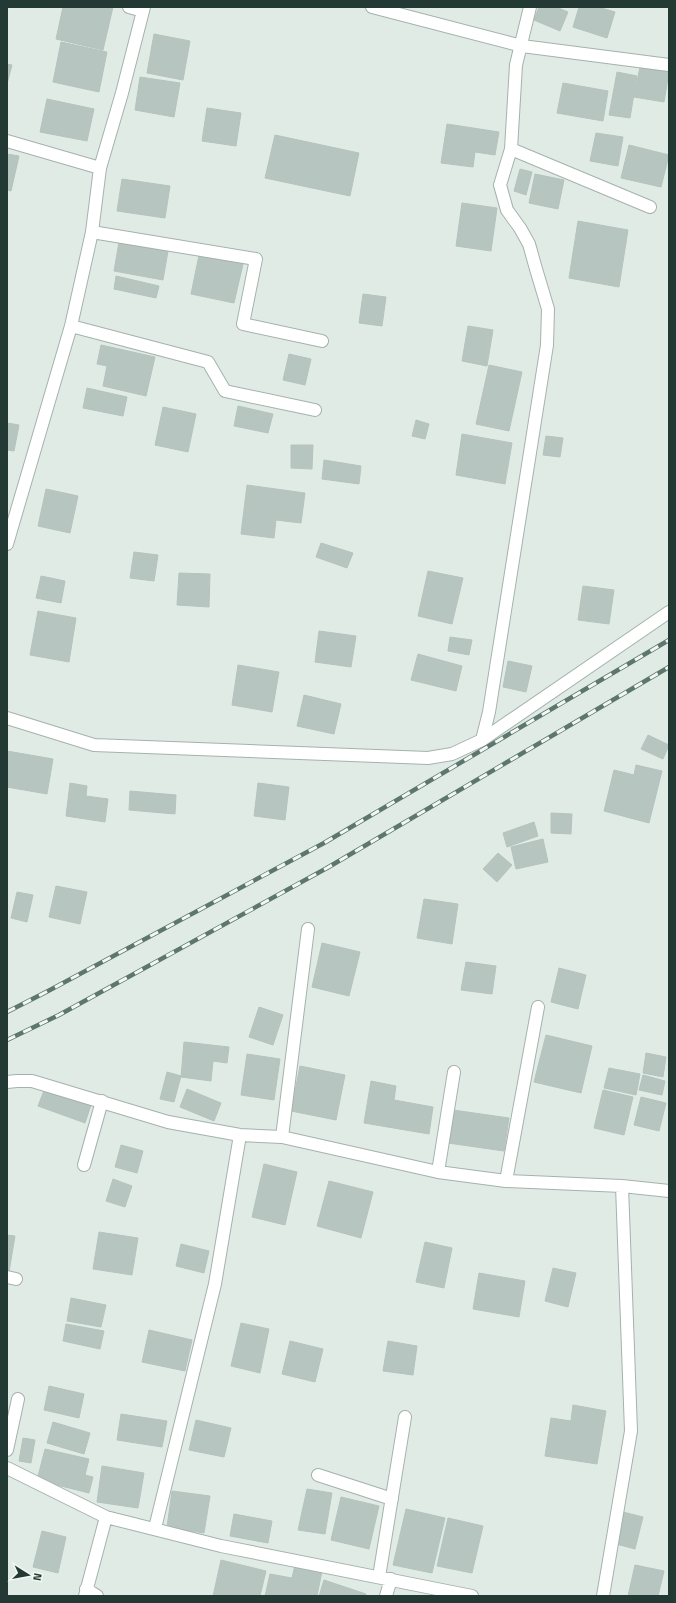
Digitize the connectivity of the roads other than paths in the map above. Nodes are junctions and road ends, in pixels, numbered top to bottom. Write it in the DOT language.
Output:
graph roads {
  1 [pos="129,7"];
  2 [pos="372,7"];
  3 [pos="530,7"];
  4 [pos="144,9"];
  5 [pos="522,46"];
  6 [pos="669,65"];
  7 [pos="7,141"];
  8 [pos="511,149"];
  9 [pos="100,168"];
  10 [pos="650,207"];
  11 [pos="92,232"];
  12 [pos="71,326"];
  13 [pos="322,341"];
  14 [pos="315,410"];
  15 [pos="7,544"];
  16 [pos="669,612"];
  17 [pos="7,718"];
  18 [pos="482,740"];
  19 [pos="308,929"];
  20 [pos="538,1007"];
  21 [pos="454,1072"];
  22 [pos="7,1082"];
  23 [pos="102,1102"];
  24 [pos="240,1135"];
  25 [pos="282,1137"];
  26 [pos="84,1165"];
  27 [pos="438,1172"];
  28 [pos="506,1181"];
  29 [pos="622,1186"];
  30 [pos="669,1191"];
  31 [pos="18,1400"];
  32 [pos="405,1417"];
  33 [pos="7,1450"];
  34 [pos="7,1468"];
  35 [pos="318,1475"];
  36 [pos="392,1499"];
  37 [pos="106,1517"];
  38 [pos="155,1528"];
  39 [pos="385,1578"];
  40 [pos="85,1593"];
  41 [pos="97,1596"];
  42 [pos="386,1596"];
  43 [pos="472,1596"];
  44 [pos="603,1596"];
  1 -- 4 [label="street"];
  2 -- 5 [label="street"];
  3 -- 5 [label="street"];
  4 -- 9 [label="street"];
  5 -- 6 [label="street"];
  5 -- 8 [label="street"];
  7 -- 9 [label="street"];
  8 -- 10 [label="street"];
  8 -- 18 [label="street"];
  9 -- 11 [label="street"];
  11 -- 12 [label="street"];
  11 -- 13 [label="street"];
  12 -- 14 [label="street"];
  12 -- 15 [label="street"];
  16 -- 18 [label="street"];
  17 -- 18 [label="street"];
  19 -- 25 [label="street"];
  20 -- 28 [label="street"];
  21 -- 27 [label="street"];
  22 -- 23 [label="street"];
  23 -- 24 [label="street"];
  23 -- 26 [label="street"];
  24 -- 25 [label="street"];
  24 -- 38 [label="street"];
  25 -- 27 [label="street"];
  27 -- 28 [label="street"];
  28 -- 29 [label="street"];
  29 -- 30 [label="street"];
  29 -- 44 [label="street"];
  31 -- 33 [label="street"];
  32 -- 36 [label="street"];
  34 -- 37 [label="street"];
  35 -- 36 [label="street"];
  36 -- 39 [label="street"];
  37 -- 38 [label="street"];
  37 -- 40 [label="street"];
  38 -- 39 [label="street"];
  39 -- 42 [label="street"];
  39 -- 43 [label="street"];
  40 -- 41 [label="street"];
}
